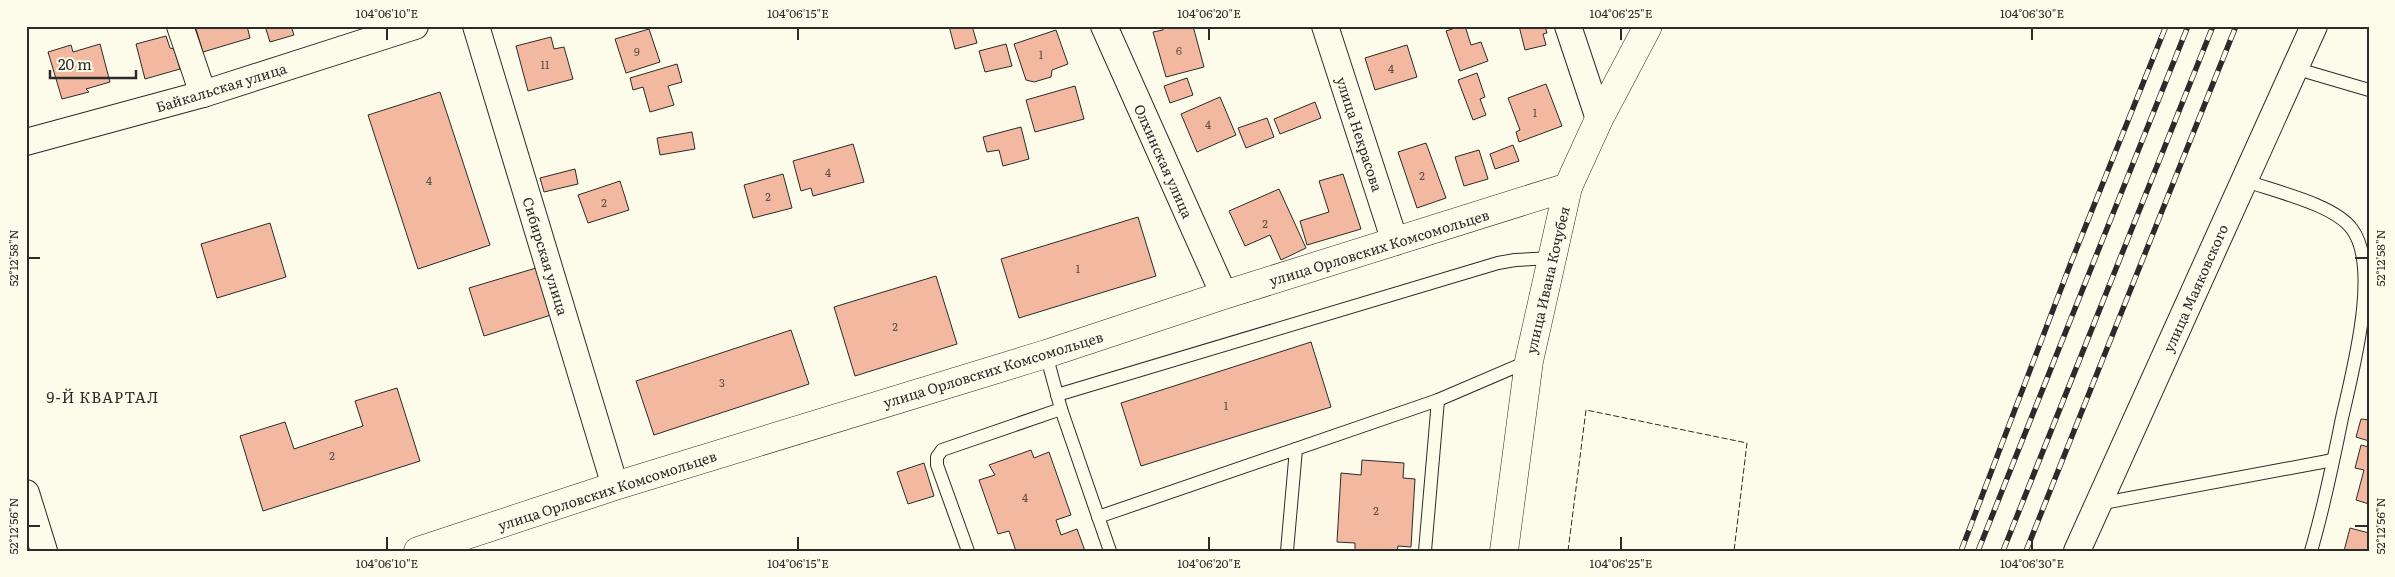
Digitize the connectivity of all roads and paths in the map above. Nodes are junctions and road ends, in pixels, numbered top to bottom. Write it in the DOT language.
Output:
graph roads {
  1 [pos="180,26"];
  2 [pos="415,26"];
  3 [pos="476,26"];
  4 [pos="1104,26"];
  5 [pos="1325,26"];
  6 [pos="1568,26"];
  7 [pos="1648,26"];
  8 [pos="2314,26"];
  9 [pos="2294,68"];
  10 [pos="2369,90"];
  11 [pos="204,94"];
  12 [pos="1598,119"];
  13 [pos="26,142"];
  14 [pos="2243,180"];
  15 [pos="1568,187"];
  16 [pos="1395,242"];
  17 [pos="1552,258"];
  18 [pos="1224,295"];
  19 [pos="1046,354"];
  20 [pos="1529,361"];
  21 [pos="1057,395"];
  22 [pos="1438,400"];
  23 [pos="1061,410"];
  24 [pos="1296,448"];
  25 [pos="2333,460"];
  26 [pos="615,486"];
  27 [pos="26,493"];
  28 [pos="2098,504"];
  29 [pos="1098,518"];
  30 [pos="44,551"];
  31 [pos="418,551"];
  32 [pos="968,551"];
  33 [pos="1110,551"];
  34 [pos="1287,551"];
  35 [pos="1425,551"];
  36 [pos="1504,551"];
  37 [pos="2077,551"];
  38 [pos="2311,551"];
  1 -- 11 [label="street"];
  2 -- 11 [label="street, Байкальская улица"];
  3 -- 26 [label="street, Сибирская улица"];
  4 -- 18 [label="street, Олхинская улица"];
  5 -- 16 [label="street, улица Некрасова"];
  6 -- 12 [label="street"];
  7 -- 12 [label="street, улица Ивана Кочубея"];
  8 -- 9 [label="street, улица Маяковского"];
  9 -- 10 [label="lane"];
  9 -- 14 [label="street, улица Маяковского"];
  11 -- 13 [label="street, Байкальская улица"];
  12 -- 15 [label="street, улица Ивана Кочубея"];
  14 -- 25 [label="lane"];
  14 -- 28 [label="street, улица Маяковского"];
  15 -- 16 [label="street, улица Орловских Комсомольцев"];
  15 -- 17 [label="street, улица Ивана Кочубея"];
  16 -- 18 [label="street, улица Орловских Комсомольцев"];
  17 -- 20 [label="street, улица Ивана Кочубея"];
  17 -- 21 [label="lane"];
  18 -- 19 [label="street, улица Орловских Комсомольцев"];
  19 -- 21 [label="lane"];
  19 -- 26 [label="street, улица Орловских Комсомольцев"];
  20 -- 22 [label="lane"];
  20 -- 36 [label="street, улица Ивана Кочубея"];
  21 -- 23 [label="lane"];
  22 -- 24 [label="lane"];
  22 -- 35 [label="lane"];
  23 -- 29 [label="lane"];
  23 -- 32 [label="lane"];
  24 -- 29 [label="lane"];
  24 -- 34 [label="lane"];
  25 -- 28 [label="lane"];
  25 -- 38 [label="lane"];
  26 -- 31 [label="street, улица Орловских Комсомольцев"];
  27 -- 30 [label="street"];
  28 -- 37 [label="street, улица Маяковского"];
  29 -- 33 [label="lane"];
}
